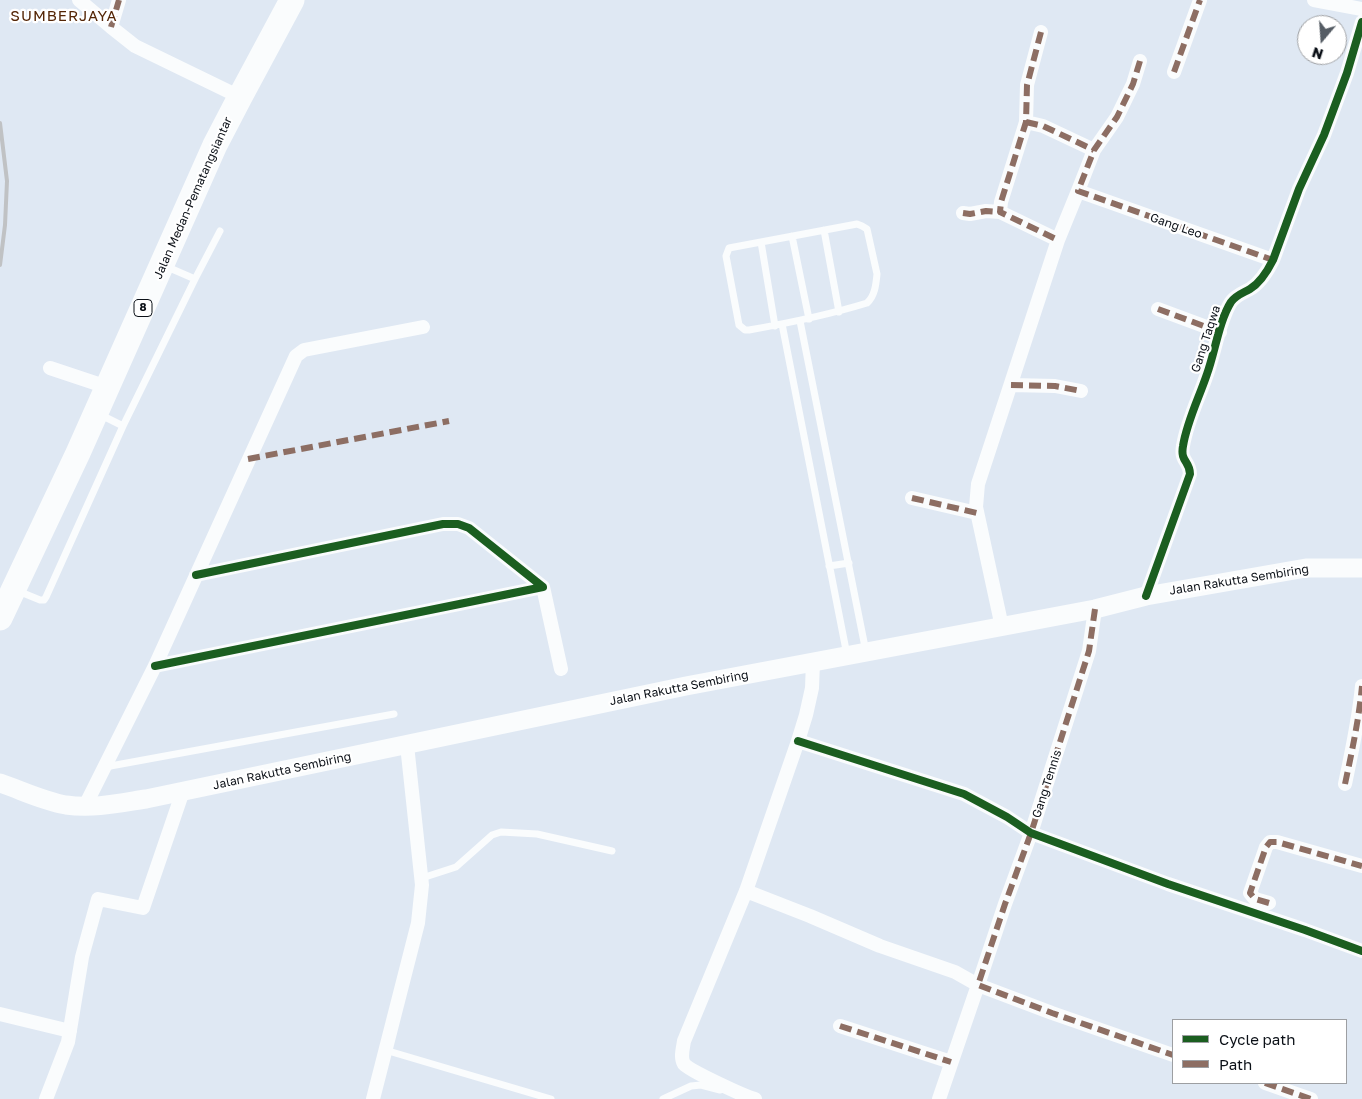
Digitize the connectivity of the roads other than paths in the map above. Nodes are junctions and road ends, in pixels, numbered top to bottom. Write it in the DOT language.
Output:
graph roads {
  1 [pos="79,0"];
  2 [pos="119,0"];
  3 [pos="292,0"];
  4 [pos="1200,0"];
  5 [pos="1314,0"];
  6 [pos="1362,9"];
  7 [pos="1362,22"];
  8 [pos="110,28"];
  9 [pos="1041,32"];
  10 [pos="1140,61"];
  11 [pos="1174,72"];
  12 [pos="240,97"];
  13 [pos="1026,122"];
  14 [pos="1094,150"];
  15 [pos="1078,191"];
  16 [pos="1000,212"];
  17 [pos="963,213"];
  18 [pos="824,230"];
  19 [pos="220,231"];
  20 [pos="792,236"];
  21 [pos="1058,240"];
  22 [pos="761,242"];
  23 [pos="1273,260"];
  24 [pos="163,265"];
  25 [pos="194,279"];
  26 [pos="1158,309"];
  27 [pos="839,312"];
  28 [pos="809,319"];
  29 [pos="800,321"];
  30 [pos="778,325"];
  31 [pos="423,327"];
  32 [pos="1220,332"];
  33 [pos="50,368"];
  34 [pos="1011,385"];
  35 [pos="107,387"];
  36 [pos="1082,392"];
  37 [pos="96,413"];
  38 [pos="123,426"];
  39 [pos="912,498"];
  40 [pos="977,513"];
  41 [pos="849,563"];
  42 [pos="829,566"];
  43 [pos="1362,568"];
  44 [pos="196,575"];
  45 [pos="544,587"];
  46 [pos="13,589"];
  47 [pos="1146,596"];
  48 [pos="1095,609"];
  49 [pos="0,618"];
  50 [pos="1002,626"];
  51 [pos="866,652"];
  52 [pos="847,656"];
  53 [pos="813,662"];
  54 [pos="155,666"];
  55 [pos="561,669"];
  56 [pos="1362,686"];
  57 [pos="394,714"];
  58 [pos="798,741"];
  59 [pos="407,745"];
  60 [pos="105,767"];
  61 [pos="0,783"];
  62 [pos="1345,784"];
  63 [pos="183,791"];
  64 [pos="85,806"];
  65 [pos="1031,833"];
  66 [pos="612,851"];
  67 [pos="1362,866"];
  68 [pos="422,878"];
  69 [pos="746,892"];
  70 [pos="1269,903"];
  71 [pos="1362,951"];
  72 [pos="978,985"];
  73 [pos="0,1014"];
  74 [pos="840,1026"];
  75 [pos="70,1031"];
  76 [pos="385,1050"];
  77 [pos="1172,1055"];
  78 [pos="951,1062"];
  79 [pos="1268,1084"];
  80 [pos="750,1098"];
  81 [pos="46,1099"];
  82 [pos="372,1099"];
  83 [pos="551,1099"];
  84 [pos="662,1099"];
  85 [pos="939,1099"];
  86 [pos="1311,1099"];
  1 -- 8 [label="street"];
  2 -- 8 [label="street"];
  3 -- 12 [label="highway, Jalan Medan-Pematangsiantar / 8"];
  4 -- 11 [label="street"];
  5 -- 6 [label="street"];
  7 -- 23 [label="street, Gang Taqwa"];
  8 -- 12 [label="street"];
  9 -- 13 [label="street"];
  10 -- 14 [label="street"];
  12 -- 24 [label="highway, Jalan Medan-Pematangsiantar / 8"];
  13 -- 14 [label="street"];
  13 -- 16 [label="street"];
  14 -- 15 [label="street"];
  15 -- 21 [label="street"];
  15 -- 23 [label="street, Gang Leo"];
  16 -- 17 [label="street"];
  16 -- 21 [label="street"];
  18 -- 20 [label="lane"];
  18 -- 27 [label="lane"];
  18 -- 27 [label="lane"];
  19 -- 25 [label="lane"];
  20 -- 22 [label="lane"];
  20 -- 28 [label="lane"];
  21 -- 34 [label="street"];
  22 -- 30 [label="lane"];
  22 -- 30 [label="lane"];
  23 -- 32 [label="street, Gang Taqwa"];
  24 -- 25 [label="lane"];
  24 -- 35 [label="highway, Jalan Medan-Pematangsiantar / 8"];
  25 -- 38 [label="lane"];
  26 -- 32 [label="street"];
  27 -- 28 [label="lane"];
  28 -- 29 [label="lane"];
  29 -- 30 [label="lane"];
  29 -- 41 [label="lane"];
  30 -- 42 [label="lane"];
  31 -- 44 [label="street"];
  32 -- 47 [label="street, Gang Taqwa"];
  33 -- 35 [label="street"];
  34 -- 36 [label="street"];
  34 -- 40 [label="street"];
  35 -- 37 [label="highway, Jalan Medan-Pematangsiantar / 8"];
  37 -- 38 [label="lane"];
  37 -- 46 [label="highway, Jalan Medan-Pematangsiantar / 8"];
  38 -- 46 [label="lane"];
  39 -- 40 [label="street"];
  40 -- 50 [label="street"];
  41 -- 42 [label="lane"];
  41 -- 51 [label="lane"];
  42 -- 52 [label="lane"];
  43 -- 47 [label="main road, Jalan Rakutta Sembiring"];
  44 -- 45 [label="street"];
  44 -- 54 [label="street"];
  45 -- 54 [label="street"];
  45 -- 55 [label="street"];
  46 -- 49 [label="highway, Jalan Medan-Pematangsiantar / 8"];
  47 -- 48 [label="main road, Jalan Rakutta Sembiring"];
  48 -- 50 [label="main road, Jalan Rakutta Sembiring"];
  48 -- 65 [label="street, Gang Tennis"];
  50 -- 51 [label="main road, Jalan Rakutta Sembiring"];
  51 -- 52 [label="main road, Jalan Rakutta Sembiring"];
  52 -- 53 [label="main road, Jalan Rakutta Sembiring"];
  53 -- 58 [label="street"];
  53 -- 59 [label="main road, Jalan Rakutta Sembiring"];
  54 -- 60 [label="street"];
  56 -- 62 [label="street"];
  57 -- 60 [label="lane"];
  58 -- 65 [label="street"];
  58 -- 69 [label="street"];
  59 -- 63 [label="main road, Jalan Rakutta Sembiring"];
  59 -- 68 [label="street"];
  60 -- 64 [label="street"];
  61 -- 64 [label="main road, Jalan Rakutta Sembiring"];
  63 -- 64 [label="main road, Jalan Rakutta Sembiring"];
  63 -- 75 [label="street"];
  65 -- 71 [label="street"];
  65 -- 72 [label="street, Gang Tennis"];
  66 -- 68 [label="lane"];
  67 -- 70 [label="street"];
  68 -- 76 [label="street"];
  69 -- 72 [label="street"];
  69 -- 80 [label="street"];
  72 -- 77 [label="street"];
  72 -- 78 [label="street, Gang Tennis"];
  73 -- 75 [label="street"];
  74 -- 78 [label="street"];
  75 -- 81 [label="street"];
  76 -- 82 [label="street"];
  76 -- 83 [label="lane"];
  78 -- 85 [label="street, Gang Tennis"];
  79 -- 86 [label="street"];
  80 -- 84 [label="lane"];
}
